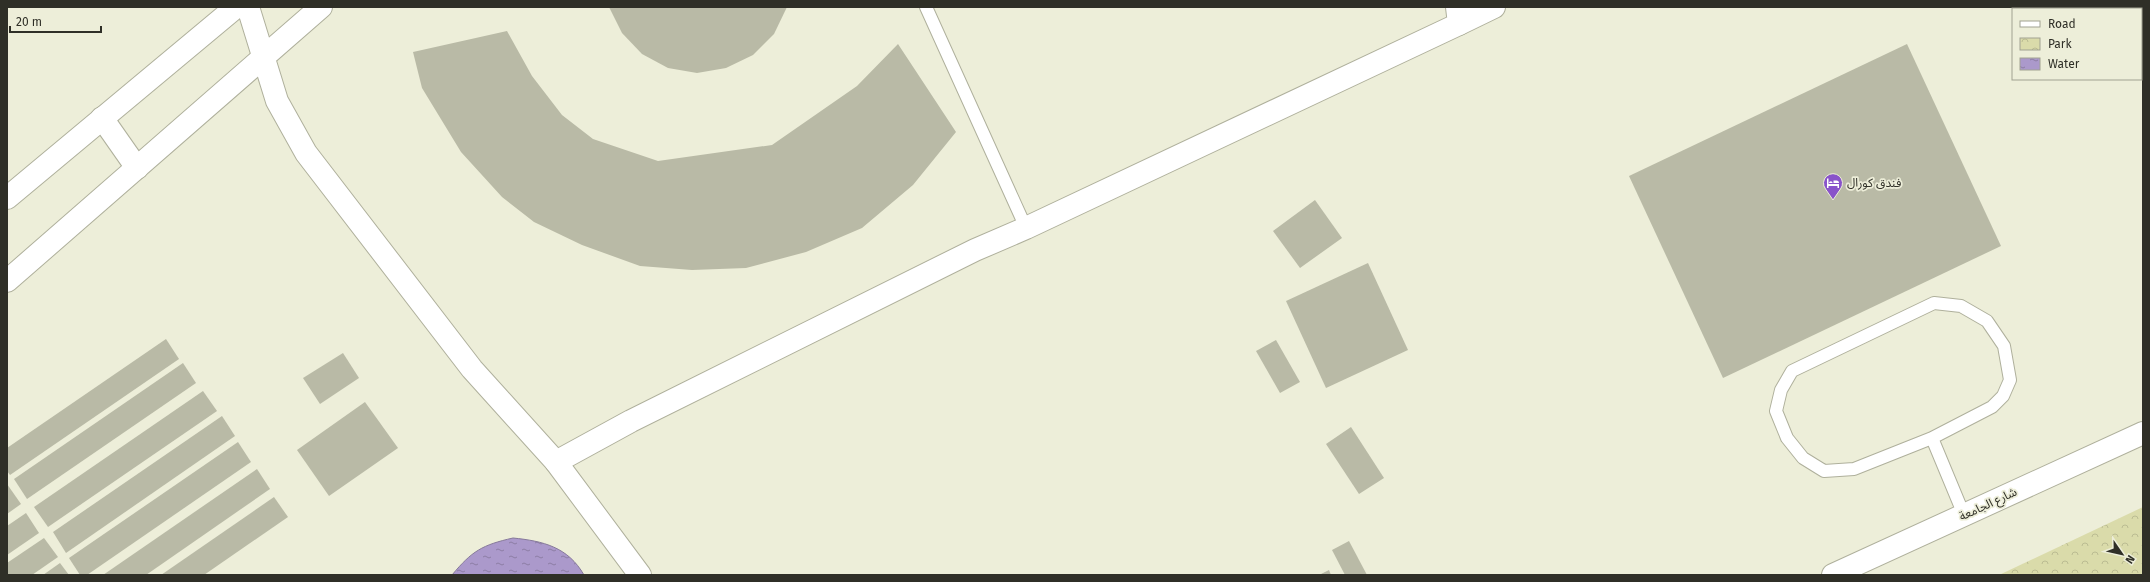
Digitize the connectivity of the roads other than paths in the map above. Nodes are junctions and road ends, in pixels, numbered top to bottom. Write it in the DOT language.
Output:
graph roads {
  1 [pos="236,7"];
  2 [pos="248,7"];
  3 [pos="321,7"];
  4 [pos="926,7"];
  5 [pos="1494,7"];
  6 [pos="1458,15"];
  7 [pos="264,58"];
  8 [pos="102,118"];
  9 [pos="137,168"];
  10 [pos="7,198"];
  11 [pos="1026,228"];
  12 [pos="7,281"];
  13 [pos="2143,433"];
  14 [pos="1932,438"];
  15 [pos="556,462"];
  16 [pos="1964,514"];
  17 [pos="640,575"];
  18 [pos="1833,575"];
  1 -- 8 [label="street"];
  2 -- 7 [label="street"];
  3 -- 7 [label="street"];
  4 -- 11 [label="lane"];
  5 -- 6 [label="street"];
  6 -- 11 [label="street"];
  7 -- 9 [label="street"];
  7 -- 15 [label="street"];
  8 -- 9 [label="street"];
  8 -- 10 [label="street"];
  9 -- 12 [label="street"];
  11 -- 15 [label="street"];
  13 -- 16 [label="street, شارع الجامعة"];
  14 -- 14 [label="lane"];
  14 -- 16 [label="lane"];
  15 -- 17 [label="street"];
  16 -- 18 [label="street, شارع الجامعة"];
}
